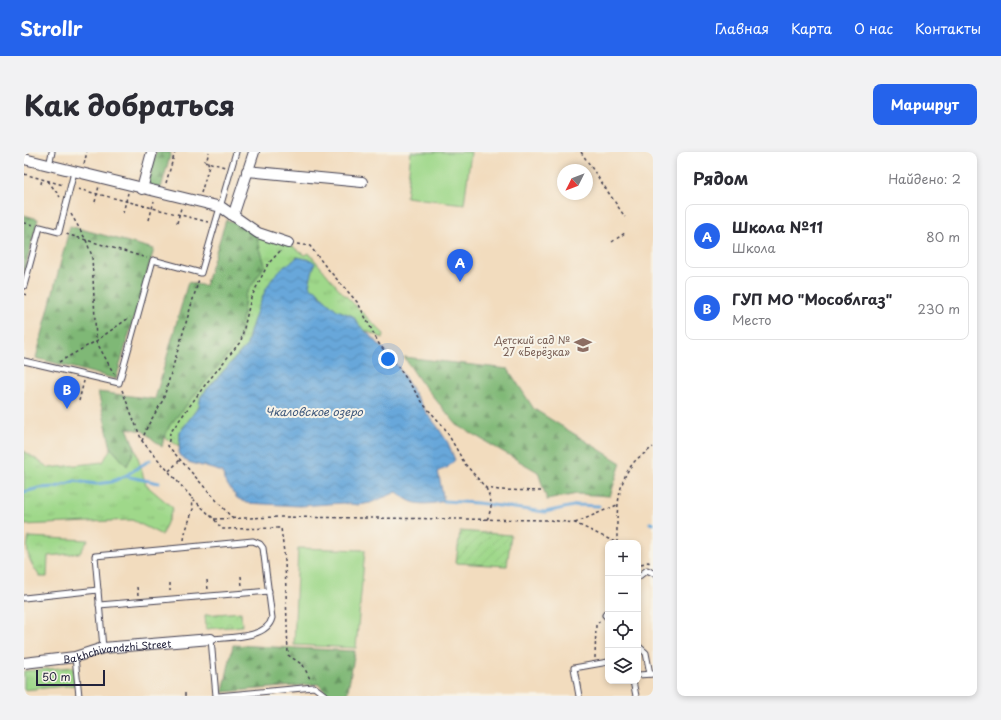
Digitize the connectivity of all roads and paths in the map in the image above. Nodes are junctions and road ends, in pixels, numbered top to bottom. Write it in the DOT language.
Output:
graph roads {
  1 [pos="52,152"];
  2 [pos="152,152"];
  3 [pos="175,152"];
  4 [pos="209,152"];
  5 [pos="236,152"];
  6 [pos="254,152"];
  7 [pos="581,152"];
  8 [pos="24,159"];
  9 [pos="204,161"];
  10 [pos="208,162"];
  11 [pos="48,166"];
  12 [pos="231,169"];
  13 [pos="247,171"];
  14 [pos="74,172"];
  15 [pos="24,174"];
  16 [pos="42,179"];
  17 [pos="48,181"];
  18 [pos="362,182"];
  19 [pos="40,184"];
  20 [pos="100,184"];
  21 [pos="71,187"];
  22 [pos="142,189"];
  23 [pos="128,191"];
  24 [pos="98,194"];
  25 [pos="159,196"];
  26 [pos="126,201"];
  27 [pos="95,202"];
  28 [pos="199,202"];
  29 [pos="182,204"];
  30 [pos="66,206"];
  31 [pos="221,207"];
  32 [pos="152,208"];
  33 [pos="123,213"];
  34 [pos="179,215"];
  35 [pos="233,216"];
  36 [pos="624,217"];
  37 [pos="149,220"];
  38 [pos="24,223"];
  39 [pos="177,223"];
  40 [pos="216,224"];
  41 [pos="40,227"];
  42 [pos="60,232"];
  43 [pos="626,232"];
  44 [pos="86,240"];
  45 [pos="288,242"];
  46 [pos="612,242"];
  47 [pos="153,260"];
  48 [pos="201,273"];
  49 [pos="24,286"];
  50 [pos="24,294"];
  51 [pos="29,296"];
  52 [pos="139,311"];
  53 [pos="96,341"];
  54 [pos="24,361"];
  55 [pos="50,367"];
  56 [pos="85,375"];
  57 [pos="119,383"];
  58 [pos="79,401"];
  59 [pos="142,441"];
  60 [pos="653,447"];
  61 [pos="180,460"];
  62 [pos="169,471"];
  63 [pos="486,488"];
  64 [pos="543,491"];
  65 [pos="192,498"];
  66 [pos="618,505"];
  67 [pos="232,519"];
  68 [pos="487,520"];
  69 [pos="575,524"];
  70 [pos="610,540"];
  71 [pos="617,540"];
  72 [pos="184,547"];
  73 [pos="653,573"];
  74 [pos="241,576"];
  75 [pos="639,576"];
  76 [pos="207,580"];
  77 [pos="98,590"];
  78 [pos="269,591"];
  79 [pos="243,593"];
  80 [pos="208,596"];
  81 [pos="24,598"];
  82 [pos="99,605"];
  83 [pos="605,616"];
  84 [pos="288,636"];
  85 [pos="210,639"];
  86 [pos="103,648"];
  87 [pos="640,648"];
  88 [pos="75,657"];
  89 [pos="605,662"];
  90 [pos="24,663"];
  91 [pos="595,664"];
  92 [pos="652,674"];
  93 [pos="641,675"];
  94 [pos="634,684"];
  95 [pos="314,687"];
  96 [pos="79,696"];
  97 [pos="217,696"];
  98 [pos="326,696"];
  99 [pos="579,696"];
  100 [pos="636,696"];
  1 -- 11 [label="lane"];
  2 -- 22 [label="street"];
  3 -- 25 [label="path"];
  4 -- 10 [label="path"];
  5 -- 12 [label="lane"];
  6 -- 13 [label="street"];
  7 -- 36 [label="path"];
  8 -- 11 [label="street"];
  9 -- 10 [label="path"];
  10 -- 12 [label="path"];
  10 -- 28 [label="path"];
  11 -- 14 [label="street"];
  12 -- 31 [label="lane"];
  13 -- 18 [label="street"];
  13 -- 35 [label="street"];
  14 -- 21 [label="lane"];
  14 -- 22 [label="street"];
  15 -- 16 [label="path"];
  16 -- 17 [label="path"];
  16 -- 19 [label="path"];
  17 -- 21 [label="path"];
  17 -- 30 [label="path"];
  20 -- 24 [label="path"];
  21 -- 24 [label="path"];
  21 -- 30 [label="lane"];
  22 -- 25 [label="street"];
  23 -- 26 [label="path"];
  24 -- 26 [label="path"];
  24 -- 27 [label="path"];
  25 -- 28 [label="street"];
  25 -- 32 [label="path"];
  26 -- 32 [label="path"];
  26 -- 33 [label="path"];
  28 -- 31 [label="street"];
  29 -- 34 [label="path"];
  30 -- 42 [label="lane"];
  30 -- 44 [label="path"];
  31 -- 35 [label="street"];
  31 -- 40 [label="lane"];
  32 -- 34 [label="path"];
  32 -- 37 [label="path"];
  34 -- 39 [label="path"];
  34 -- 40 [label="path"];
  35 -- 45 [label="street"];
  38 -- 41 [label="path"];
  40 -- 48 [label="lane"];
  41 -- 42 [label="lane"];
  41 -- 49 [label="lane"];
  42 -- 44 [label="path"];
  43 -- 46 [label="path"];
  44 -- 47 [label="path"];
  44 -- 53 [label="path"];
  45 -- 61 [label="path"];
  45 -- 63 [label="path"];
  47 -- 48 [label="lane"];
  47 -- 52 [label="lane"];
  48 -- 59 [label="path"];
  50 -- 51 [label="path"];
  52 -- 53 [label="path"];
  52 -- 57 [label="lane"];
  53 -- 55 [label="path"];
  53 -- 57 [label="path"];
  54 -- 55 [label="lane"];
  55 -- 56 [label="lane"];
  56 -- 57 [label="lane"];
  56 -- 58 [label="path"];
  57 -- 59 [label="path"];
  59 -- 62 [label="path"];
  60 -- 66 [label="path"];
  61 -- 62 [label="path"];
  61 -- 67 [label="path"];
  62 -- 65 [label="path"];
  63 -- 64 [label="path"];
  63 -- 68 [label="path"];
  65 -- 67 [label="path"];
  65 -- 72 [label="path"];
  66 -- 69 [label="path"];
  66 -- 71 [label="path"];
  67 -- 68 [label="path"];
  68 -- 69 [label="path"];
  69 -- 70 [label="path"];
  72 -- 77 [label="lane"];
  72 -- 78 [label="lane"];
  73 -- 75 [label="lane"];
  74 -- 79 [label="path"];
  76 -- 80 [label="path"];
  77 -- 81 [label="lane"];
  77 -- 82 [label="lane"];
  78 -- 79 [label="lane"];
  78 -- 85 [label="lane"];
  79 -- 80 [label="lane"];
  80 -- 82 [label="lane"];
  82 -- 86 [label="lane"];
  83 -- 91 [label="path"];
  84 -- 95 [label="path"];
  85 -- 86 [label="street, Bakhchivandzhi Street"];
  85 -- 97 [label="lane"];
  86 -- 88 [label="street, Bakhchivandzhi Street"];
  87 -- 92 [label="lane"];
  88 -- 90 [label="street, Bakhchivandzhi Street"];
  88 -- 96 [label="lane"];
  89 -- 91 [label="lane"];
  91 -- 99 [label="lane"];
  92 -- 93 [label="lane"];
  94 -- 100 [label="lane"];
  95 -- 97 [label="lane"];
  95 -- 98 [label="lane"];
}
